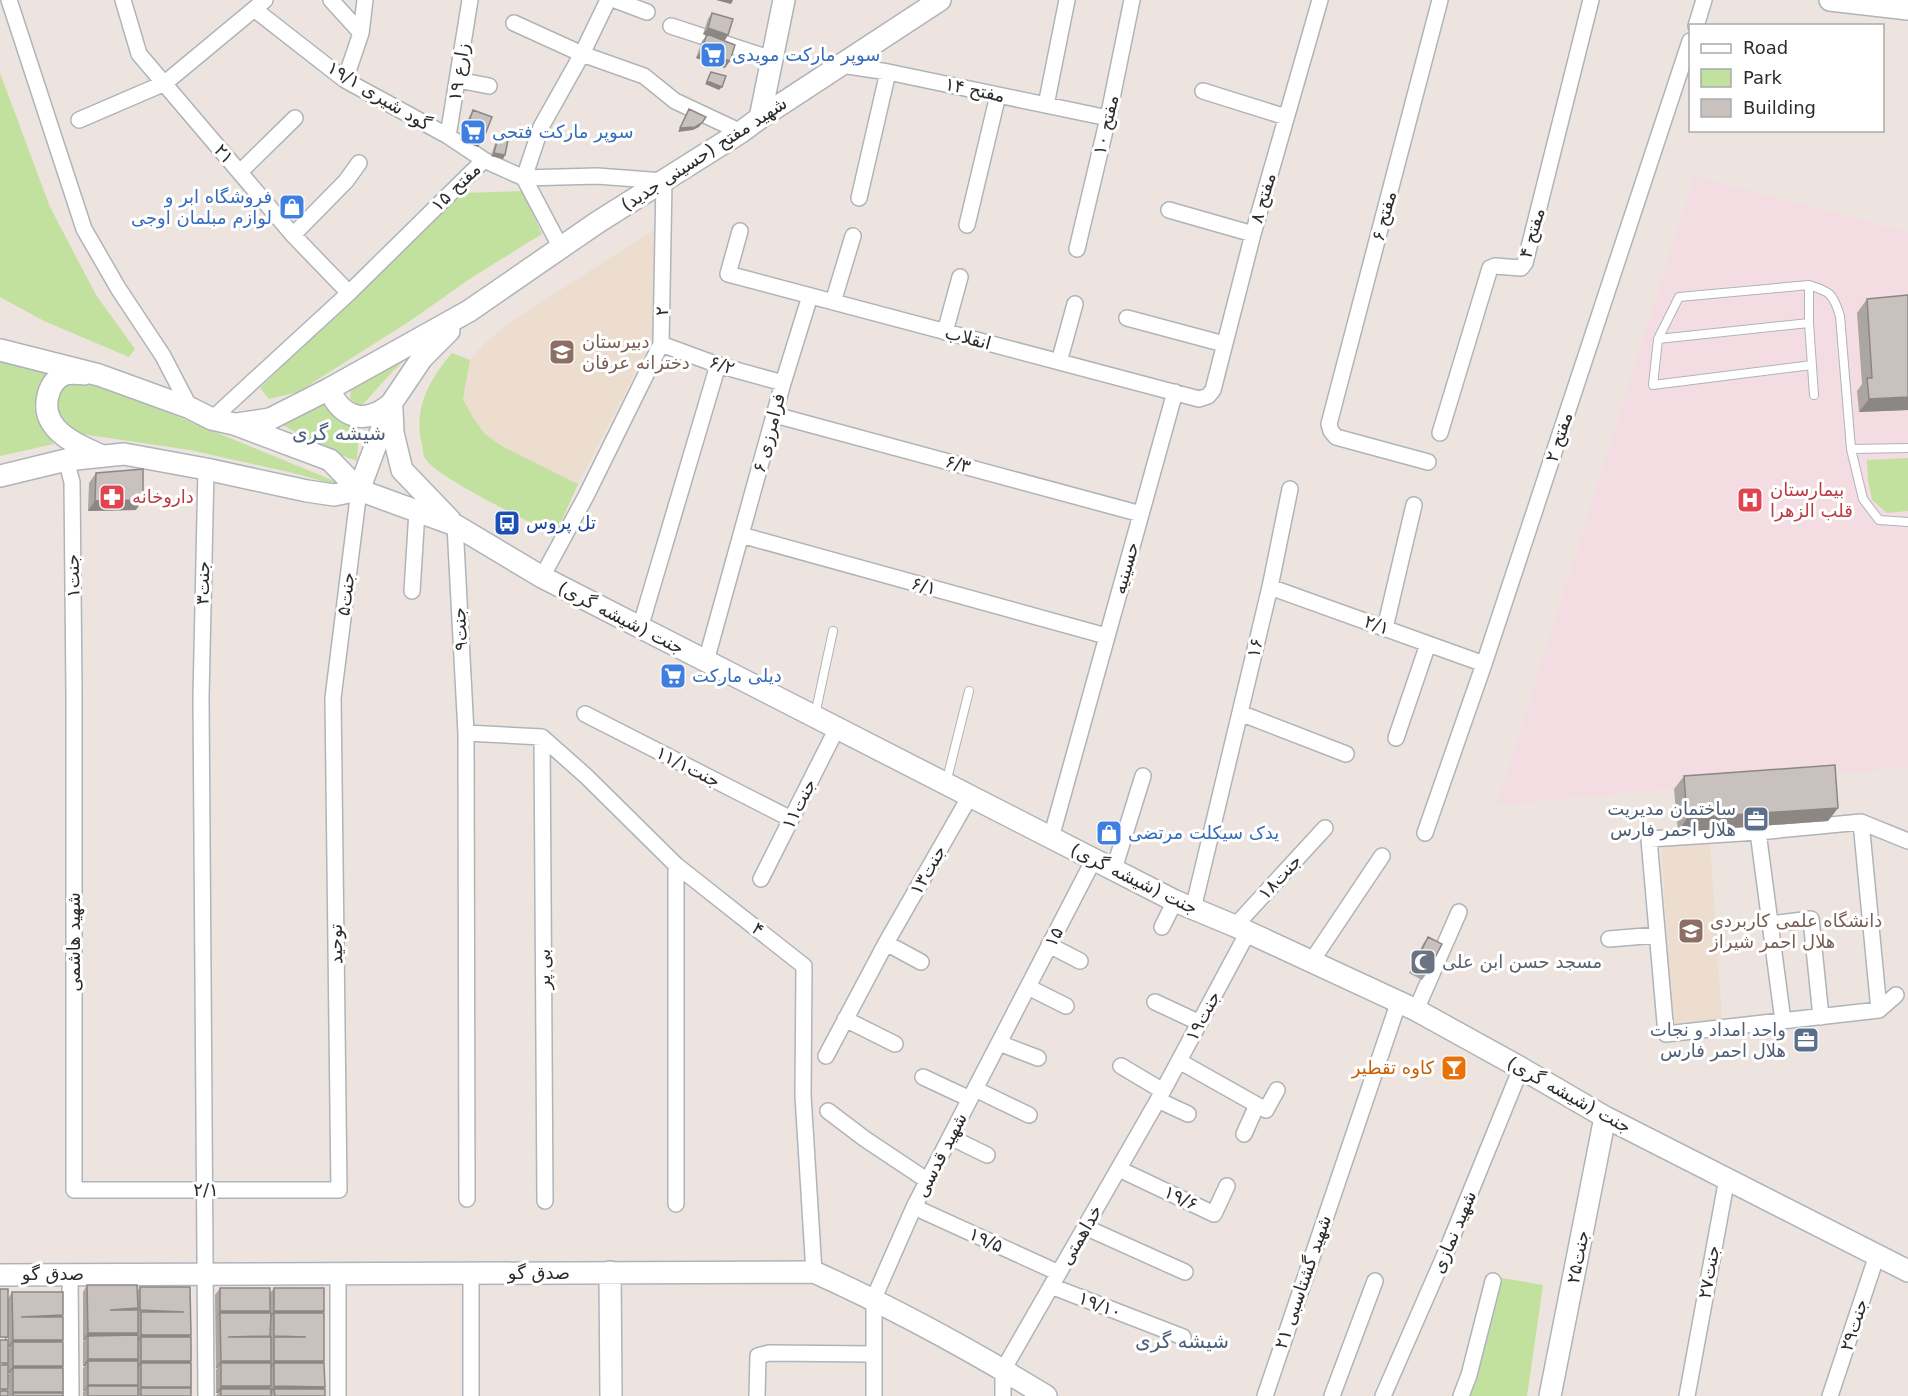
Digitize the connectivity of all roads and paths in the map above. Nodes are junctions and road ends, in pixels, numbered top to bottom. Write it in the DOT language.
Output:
graph roads {
  1 [pos="9,0"];
  2 [pos="140,0"];
  3 [pos="331,0"];
  4 [pos="365,0"];
  5 [pos="470,0"];
  6 [pos="608,0"];
  7 [pos="615,0"];
  8 [pos="784,0"];
  9 [pos="940,0"];
  10 [pos="1067,0"];
  11 [pos="1132,0"];
  12 [pos="1320,0"];
  13 [pos="1440,0"];
  14 [pos="1591,0"];
  15 [pos="1704,0"];
  16 [pos="1830,0"];
  17 [pos="259,5"];
  18 [pos="125,6"];
  19 [pos="915,9"];
  20 [pos="1908,9"];
  21 [pos="647,12"];
  22 [pos="514,23"];
  23 [pos="1696,24"];
  24 [pos="671,26"];
  25 [pos="361,33"];
  26 [pos="1689,44"];
  27 [pos="582,54"];
  28 [pos="772,59"];
  29 [pos="841,65"];
  30 [pos="888,72"];
  31 [pos="345,80"];
  32 [pos="458,80"];
  33 [pos="165,83"];
  34 [pos="489,86"];
  35 [pos="1203,91"];
  36 [pos="998,95"];
  37 [pos="1046,105"];
  38 [pos="1286,117"];
  39 [pos="295,118"];
  40 [pos="760,118"];
  41 [pos="1108,118"];
  42 [pos="79,120"];
  43 [pos="741,132"];
  44 [pos="448,136"];
  45 [pos="484,160"];
  46 [pos="359,163"];
  47 [pos="240,172"];
  48 [pos="524,178"];
  49 [pos="664,181"];
  50 [pos="859,198"];
  51 [pos="1169,210"];
  52 [pos="967,225"];
  53 [pos="740,231"];
  54 [pos="1253,234"];
  55 [pos="292,235"];
  56 [pos="853,236"];
  57 [pos="561,248"];
  58 [pos="1077,249"];
  59 [pos="960,277"];
  60 [pos="1809,285"];
  61 [pos="349,293"];
  62 [pos="810,296"];
  63 [pos="833,302"];
  64 [pos="1075,304"];
  65 [pos="469,311"];
  66 [pos="1127,318"];
  67 [pos="1809,323"];
  68 [pos="945,332"];
  69 [pos="1658,339"];
  70 [pos="661,344"];
  71 [pos="1224,344"];
  72 [pos="0,350"];
  73 [pos="1059,362"];
  74 [pos="717,365"];
  75 [pos="1812,365"];
  76 [pos="99,375"];
  77 [pos="783,383"];
  78 [pos="329,389"];
  79 [pos="1175,393"];
  80 [pos="1814,395"];
  81 [pos="1208,396"];
  82 [pos="391,404"];
  83 [pos="190,408"];
  84 [pos="775,415"];
  85 [pos="212,419"];
  86 [pos="234,424"];
  87 [pos="1440,433"];
  88 [pos="1908,448"];
  89 [pos="1851,449"];
  90 [pos="102,456"];
  91 [pos="66,460"];
  92 [pos="1428,462"];
  93 [pos="206,469"];
  94 [pos="0,476"];
  95 [pos="1290,489"];
  96 [pos="359,490"];
  97 [pos="1414,505"];
  98 [pos="417,511"];
  99 [pos="1141,514"];
  100 [pos="1908,522"];
  101 [pos="455,525"];
  102 [pos="741,535"];
  103 [pos="542,577"];
  104 [pos="1270,587"];
  105 [pos="412,591"];
  106 [pos="640,628"];
  107 [pos="1385,628"];
  108 [pos="833,631"];
  109 [pos="1106,636"];
  110 [pos="1428,644"];
  111 [pos="706,661"];
  112 [pos="1484,664"];
  113 [pos="969,691"];
  114 [pos="74,693"];
  115 [pos="333,698"];
  116 [pos="1240,713"];
  117 [pos="585,714"];
  118 [pos="815,717"];
  119 [pos="837,728"];
  120 [pos="466,733"];
  121 [pos="542,737"];
  122 [pos="1396,738"];
  123 [pos="1346,754"];
  124 [pos="1143,776"];
  125 [pos="946,784"];
  126 [pos="970,796"];
  127 [pos="791,819"];
  128 [pos="1862,822"];
  129 [pos="1325,828"];
  130 [pos="1758,832"];
  131 [pos="1425,833"];
  132 [pos="1051,838"];
  133 [pos="1908,841"];
  134 [pos="1382,856"];
  135 [pos="1094,860"];
  136 [pos="676,865"];
  137 [pos="1114,869"];
  138 [pos="761,879"];
  139 [pos="1184,905"];
  140 [pos="1459,912"];
  141 [pos="1771,924"];
  142 [pos="1162,927"];
  143 [pos="1241,929"];
  144 [pos="1658,935"];
  145 [pos="1609,939"];
  146 [pos="886,943"];
  147 [pos="1049,945"];
  148 [pos="1080,961"];
  149 [pos="921,962"];
  150 [pos="1311,962"];
  151 [pos="1028,987"];
  152 [pos="1896,994"];
  153 [pos="1155,1002"];
  154 [pos="1407,1005"];
  155 [pos="1066,1006"];
  156 [pos="1879,1010"];
  157 [pos="1013,1015"];
  158 [pos="1821,1017"];
  159 [pos="845,1019"];
  160 [pos="1783,1021"];
  161 [pos="1200,1023"];
  162 [pos="999,1042"];
  163 [pos="895,1044"];
  164 [pos="826,1056"];
  165 [pos="1038,1058"];
  166 [pos="1179,1061"];
  167 [pos="1121,1066"];
  168 [pos="1521,1068"];
  169 [pos="923,1077"];
  170 [pos="1277,1090"];
  171 [pos="972,1094"];
  172 [pos="1161,1095"];
  173 [pos="1257,1105"];
  174 [pos="828,1111"];
  175 [pos="1188,1114"];
  176 [pos="1029,1115"];
  177 [pos="1605,1118"];
  178 [pos="1244,1134"];
  179 [pos="950,1137"];
  180 [pos="987,1155"];
  181 [pos="1119,1169"];
  182 [pos="1726,1178"];
  183 [pos="928,1181"];
  184 [pos="1227,1186"];
  185 [pos="74,1190"];
  186 [pos="204,1190"];
  187 [pos="339,1190"];
  188 [pos="467,1199"];
  189 [pos="545,1202"];
  190 [pos="676,1203"];
  191 [pos="914,1208"];
  192 [pos="1085,1227"];
  193 [pos="1877,1255"];
  194 [pos="1908,1271"];
  195 [pos="610,1272"];
  196 [pos="814,1272"];
  197 [pos="1185,1272"];
  198 [pos="471,1273"];
  199 [pos="70,1274"];
  200 [pos="205,1274"];
  201 [pos="338,1274"];
  202 [pos="0,1275"];
  203 [pos="1055,1280"];
  204 [pos="1375,1281"];
  205 [pos="1493,1281"];
  206 [pos="874,1298"];
  207 [pos="1183,1336"];
  208 [pos="873,1354"];
  209 [pos="1003,1370"];
  210 [pos="71,1396"];
  211 [pos="206,1396"];
  212 [pos="338,1396"];
  213 [pos="471,1396"];
  214 [pos="611,1396"];
  215 [pos="757,1396"];
  216 [pos="874,1396"];
  217 [pos="1003,1396"];
  218 [pos="1046,1396"];
  219 [pos="1264,1396"];
  220 [pos="1332,1396"];
  221 [pos="1383,1396"];
  222 [pos="1461,1396"];
  223 [pos="1550,1396"];
  224 [pos="1687,1396"];
  225 [pos="1830,1396"];
  1 -- 83 [label="street"];
  2 -- 18 [label="street"];
  3 -- 25 [label="street"];
  4 -- 25 [label="street"];
  5 -- 32 [label="street, ۱۹ زارع"];
  6 -- 27 [label="street"];
  7 -- 21 [label="street"];
  8 -- 28 [label="street"];
  9 -- 19 [label="street, شهید مفتح (حسینی جدید)"];
  10 -- 37 [label="street"];
  11 -- 41 [label="street, مفتح ۱۰"];
  12 -- 38 [label="street, مفتح ۸"];
  13 -- 92 [label="street, مفتح ۶"];
  14 -- 87 [label="street, مفتح ۴"];
  15 -- 23 [label="street"];
  16 -- 20 [label="street"];
  17 -- 31 [label="street, ۱۹/۱ گود شیری"];
  17 -- 33 [label="street"];
  18 -- 33 [label="street, ۲۱"];
  19 -- 29 [label="street, شهید مفتح (حسینی جدید)"];
  22 -- 27 [label="street"];
  24 -- 28 [label="street"];
  25 -- 31 [label="street"];
  26 -- 112 [label="street, مفتح ۲"];
  27 -- 43 [label="street"];
  27 -- 48 [label="street"];
  28 -- 40 [label="street"];
  29 -- 30 [label="street, مفتح ۱۴"];
  29 -- 40 [label="street, شهید مفتح (حسینی جدید)"];
  30 -- 36 [label="street, مفتح ۱۴"];
  30 -- 50 [label="street"];
  31 -- 44 [label="street, ۱۹/۱ گود شیری"];
  32 -- 34 [label="street"];
  32 -- 44 [label="street, ۱۹ زارع"];
  33 -- 42 [label="street"];
  33 -- 47 [label="street, ۲۱"];
  35 -- 38 [label="street"];
  36 -- 37 [label="street, مفتح ۱۴"];
  36 -- 52 [label="street"];
  37 -- 41 [label="street, مفتح ۱۴"];
  38 -- 54 [label="street, مفتح ۸"];
  39 -- 47 [label="street"];
  40 -- 43 [label="street, شهید مفتح (حسینی جدید)"];
  41 -- 58 [label="street, مفتح ۱۰"];
  43 -- 49 [label="street, شهید مفتح (حسینی جدید)"];
  44 -- 45 [label="street"];
  45 -- 48 [label="street, مفتح ۱۵"];
  45 -- 61 [label="street, مفتح ۱۵"];
  46 -- 55 [label="street"];
  47 -- 55 [label="street, ۲۱"];
  48 -- 49 [label="street, مفتح ۱۵"];
  48 -- 57 [label="street"];
  49 -- 57 [label="street, شهید مفتح (حسینی جدید)"];
  49 -- 70 [label="street, ۲"];
  51 -- 54 [label="street"];
  53 -- 62 [label="street, انقلاب"];
  54 -- 71 [label="street, مفتح ۸"];
  55 -- 61 [label="street, ۲۱"];
  56 -- 63 [label="street"];
  57 -- 65 [label="street, شهید مفتح (حسینی جدید)"];
  59 -- 68 [label="street"];
  60 -- 67 [label="lane"];
  60 -- 69 [label="lane"];
  60 -- 89 [label="lane"];
  61 -- 85 [label="street"];
  62 -- 63 [label="street, انقلاب"];
  62 -- 77 [label="street, فرامرزی ۶"];
  63 -- 68 [label="street, انقلاب"];
  64 -- 73 [label="street"];
  65 -- 78 [label="street"];
  65 -- 82 [label="street"];
  66 -- 71 [label="street"];
  67 -- 69 [label="lane"];
  67 -- 75 [label="lane"];
  68 -- 73 [label="street, انقلاب"];
  69 -- 75 [label="lane"];
  70 -- 74 [label="street, ۶/۲"];
  70 -- 103 [label="street, ۲"];
  71 -- 81 [label="street, مفتح ۸"];
  72 -- 76 [label="street"];
  73 -- 79 [label="street, انقلاب"];
  74 -- 77 [label="street, ۶/۲"];
  74 -- 106 [label="street"];
  75 -- 80 [label="lane"];
  76 -- 83 [label="street"];
  76 -- 90 [label="street"];
  77 -- 84 [label="street, فرامرزی ۶"];
  78 -- 82 [label="street"];
  78 -- 86 [label="street"];
  79 -- 81 [label="street, انقلاب"];
  79 -- 99 [label="street, حسینیه"];
  82 -- 96 [label="street"];
  82 -- 101 [label="street"];
  83 -- 85 [label="street"];
  84 -- 99 [label="street, ۶/۳"];
  84 -- 102 [label="street, فرامرزی ۶"];
  85 -- 86 [label="street"];
  86 -- 96 [label="street"];
  88 -- 89 [label="lane"];
  89 -- 100 [label="lane"];
  90 -- 91 [label="street"];
  90 -- 93 [label="street"];
  91 -- 94 [label="street"];
  91 -- 114 [label="street, جنت۱"];
  93 -- 96 [label="street"];
  93 -- 186 [label="street, جنت۳"];
  95 -- 104 [label="street, ۱۶"];
  96 -- 98 [label="street, جنت (شیشه گری)"];
  96 -- 115 [label="street, جنت۵"];
  97 -- 107 [label="street"];
  98 -- 101 [label="street, جنت (شیشه گری)"];
  98 -- 105 [label="street"];
  99 -- 109 [label="street, حسینیه"];
  101 -- 103 [label="street, جنت (شیشه گری)"];
  101 -- 120 [label="street, جنت۹"];
  102 -- 109 [label="street, ۶/۱"];
  102 -- 111 [label="street, فرامرزی ۶"];
  103 -- 106 [label="street, جنت (شیشه گری)"];
  104 -- 107 [label="street, ۲/۱"];
  104 -- 116 [label="street, ۱۶"];
  106 -- 111 [label="street, جنت (شیشه گری)"];
  107 -- 110 [label="street, ۲/۱"];
  108 -- 118 [label="lane"];
  109 -- 132 [label="street, حسینیه"];
  110 -- 112 [label="street, ۲/۱"];
  110 -- 122 [label="street"];
  111 -- 118 [label="street, جنت (شیشه گری)"];
  112 -- 131 [label="street, مفتح ۲"];
  113 -- 125 [label="lane"];
  114 -- 185 [label="street, شهید هاشمی"];
  115 -- 187 [label="street, توحید"];
  116 -- 123 [label="street"];
  116 -- 139 [label="street, ۱۶"];
  117 -- 127 [label="street, جنت۱۱/۱"];
  118 -- 119 [label="street, جنت (شیشه گری)"];
  119 -- 125 [label="street, جنت (شیشه گری)"];
  119 -- 127 [label="street, جنت۱۱"];
  120 -- 121 [label="street"];
  120 -- 188 [label="street, جنت۹"];
  121 -- 136 [label="street, ۴"];
  121 -- 189 [label="street, بی پر"];
  124 -- 137 [label="street"];
  125 -- 126 [label="street, جنت (شیشه گری)"];
  126 -- 132 [label="street, جنت (شیشه گری)"];
  126 -- 146 [label="street, جنت۱۳"];
  127 -- 138 [label="street, جنت۱۱"];
  128 -- 130 [label="street"];
  128 -- 133 [label="street"];
  128 -- 156 [label="street"];
  129 -- 143 [label="street, جنت۱۸"];
  130 -- 141 [label="street"];
  130 -- 144 [label="street"];
  132 -- 135 [label="street, جنت (شیشه گری)"];
  134 -- 150 [label="street"];
  135 -- 137 [label="street, جنت (شیشه گری)"];
  135 -- 147 [label="street, ۱۵"];
  136 -- 190 [label="street"];
  136 -- 196 [label="street, ۴"];
  137 -- 139 [label="street, جنت (شیشه گری)"];
  139 -- 142 [label="street, ۱۶"];
  139 -- 143 [label="street, جنت (شیشه گری)"];
  140 -- 154 [label="street"];
  141 -- 158 [label="street"];
  141 -- 160 [label="street"];
  143 -- 150 [label="street, جنت (شیشه گری)"];
  143 -- 161 [label="street, جنت۱۹"];
  144 -- 145 [label="street"];
  144 -- 160 [label="street"];
  146 -- 149 [label="street"];
  146 -- 159 [label="street, جنت۱۳"];
  147 -- 148 [label="street"];
  147 -- 151 [label="street, ۱۵"];
  150 -- 154 [label="street, جنت (شیشه گری)"];
  151 -- 155 [label="street"];
  151 -- 157 [label="street, ۱۵"];
  152 -- 156 [label="street"];
  153 -- 161 [label="street"];
  154 -- 168 [label="street, جنت (شیشه گری)"];
  154 -- 219 [label="street, شهید گشتاسبی ۲۱"];
  156 -- 158 [label="street"];
  157 -- 162 [label="street, شهید قدسی"];
  158 -- 160 [label="street"];
  159 -- 163 [label="street"];
  159 -- 164 [label="street, جنت۱۳"];
  161 -- 166 [label="street, جنت۱۹"];
  162 -- 165 [label="street"];
  162 -- 171 [label="street, شهید قدسی"];
  166 -- 172 [label="street, جنت۱۹"];
  166 -- 173 [label="street"];
  167 -- 172 [label="street"];
  168 -- 177 [label="street, جنت (شیشه گری)"];
  168 -- 221 [label="street, شهید نمازی"];
  169 -- 171 [label="street"];
  170 -- 173 [label="street"];
  171 -- 176 [label="street"];
  171 -- 179 [label="street, شهید قدسی"];
  172 -- 175 [label="street"];
  172 -- 181 [label="street, خداهمتی"];
  173 -- 178 [label="street"];
  174 -- 183 [label="street"];
  177 -- 182 [label="street, جنت (شیشه گری)"];
  177 -- 223 [label="street, جنت۲۵"];
  179 -- 180 [label="street"];
  179 -- 183 [label="street, شهید قدسی"];
  181 -- 184 [label="street, ۱۹/۶"];
  181 -- 192 [label="street, خداهمتی"];
  182 -- 193 [label="street, جنت (شیشه گری)"];
  182 -- 224 [label="street, جنت۲۷"];
  183 -- 191 [label="street, شهید قدسی"];
  185 -- 186 [label="street, ۲/۱"];
  186 -- 187 [label="street, ۲/۱"];
  186 -- 200 [label="street, جنت۳"];
  191 -- 203 [label="street, ۱۹/۵"];
  191 -- 206 [label="street, شهید قدسی"];
  192 -- 197 [label="street"];
  192 -- 203 [label="street, خداهمتی"];
  193 -- 194 [label="street, جنت (شیشه گری)"];
  193 -- 225 [label="street, جنت۲۹"];
  195 -- 196 [label="street, صدق گو"];
  195 -- 198 [label="street, صدق گو"];
  195 -- 214 [label="street"];
  196 -- 206 [label="street, صدق گو"];
  198 -- 201 [label="street, صدق گو"];
  198 -- 213 [label="street"];
  199 -- 200 [label="street, صدق گو"];
  199 -- 202 [label="street, صدق گو"];
  199 -- 210 [label="street"];
  200 -- 201 [label="street, صدق گو"];
  200 -- 211 [label="street, جنت۳"];
  201 -- 212 [label="street"];
  203 -- 207 [label="street, ۱۹/۱۰"];
  203 -- 209 [label="street, خداهمتی"];
  204 -- 220 [label="street"];
  205 -- 222 [label="street"];
  206 -- 208 [label="street"];
  206 -- 209 [label="street, صدق گو"];
  208 -- 215 [label="street"];
  208 -- 216 [label="street"];
  209 -- 217 [label="street"];
  209 -- 218 [label="street, صدق گو"];
}
